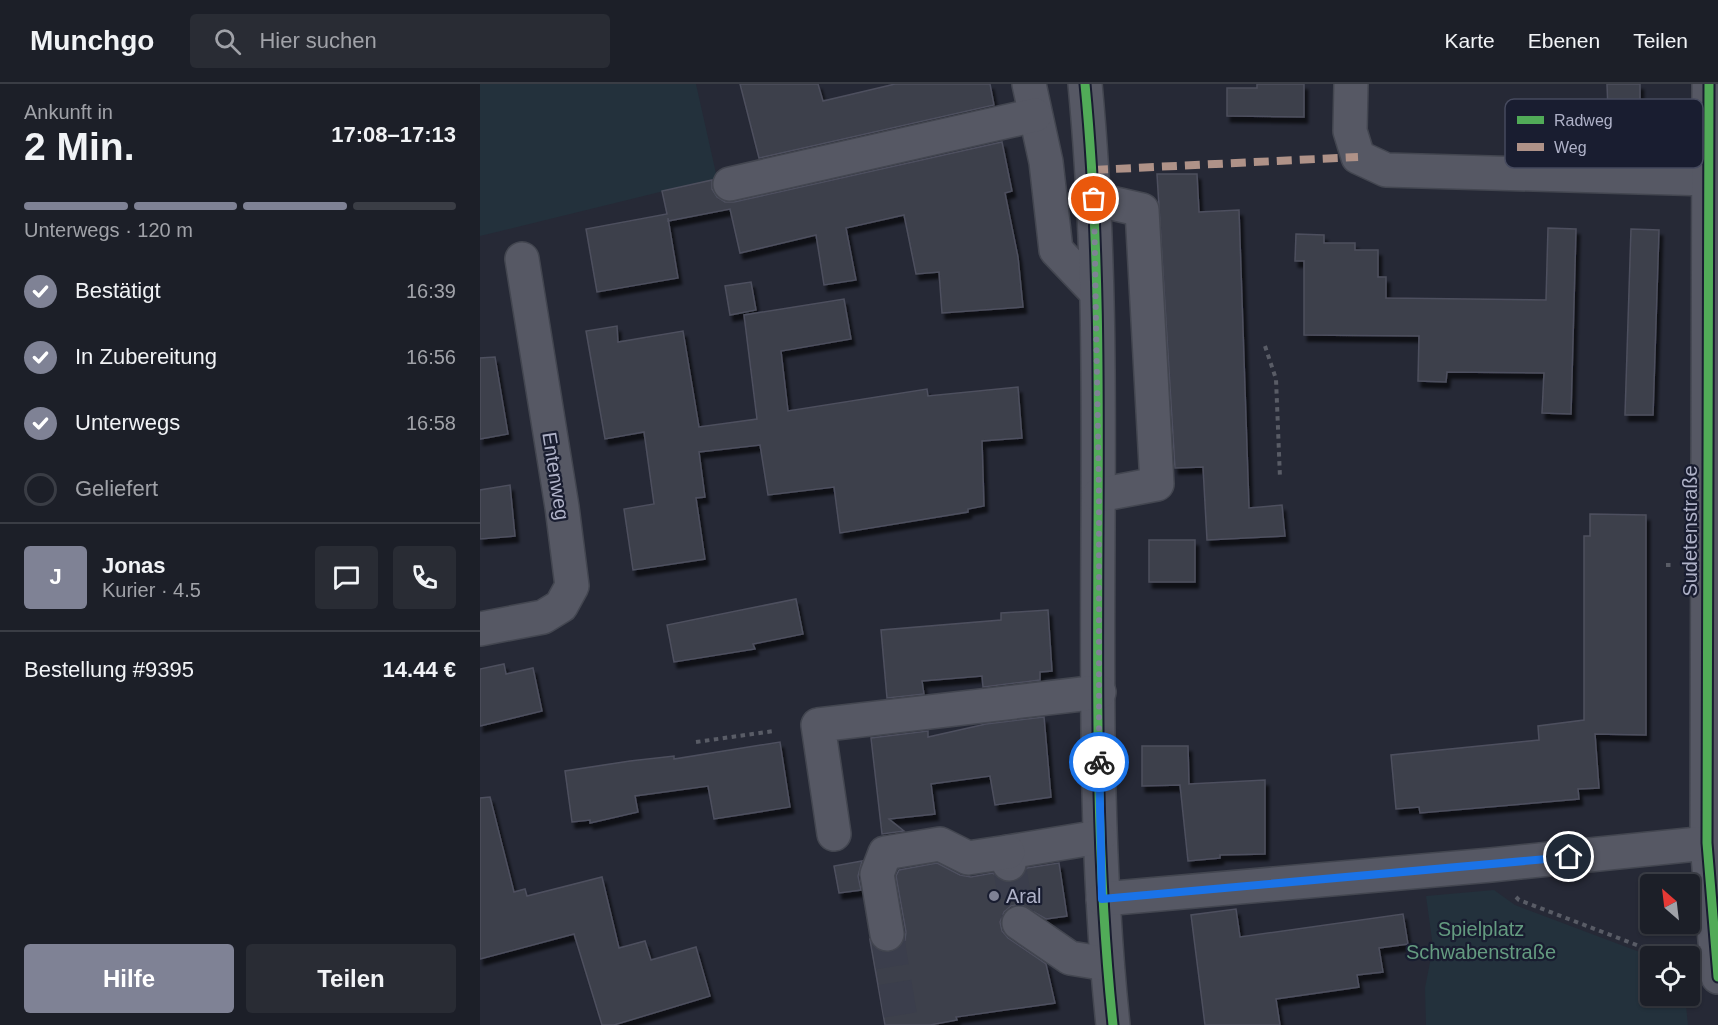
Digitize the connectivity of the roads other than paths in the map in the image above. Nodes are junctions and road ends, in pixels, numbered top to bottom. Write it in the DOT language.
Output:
graph roads {
  1 [pos="1085,84"];
  2 [pos="1351,84"];
  3 [pos="1709,84"];
  4 [pos="1032,99"];
  5 [pos="1709,179"];
  6 [pos="730,184"];
  7 [pos="1094,199"];
  8 [pos="522,259"];
  9 [pos="1095,291"];
  10 [pos="1099,495"];
  11 [pos="480,629"];
  12 [pos="1099,692"];
  13 [pos="834,834"];
  14 [pos="1099,837"];
  15 [pos="1712,843"];
  16 [pos="1102,899"];
  17 [pos="1019,923"];
  18 [pos="887,934"];
  19 [pos="1107,964"];
  20 [pos="1718,977"];
  21 [pos="1113,1025"];
  1 -- 7 [label="street"];
  2 -- 5 [label="street"];
  3 -- 5 [label="street, Sudetenstraße"];
  4 -- 6 [label="street"];
  4 -- 9 [label="street"];
  5 -- 15 [label="street, Sudetenstraße"];
  7 -- 9 [label="street"];
  7 -- 10 [label="street"];
  8 -- 11 [label="street, Entenweg"];
  9 -- 10 [label="street"];
  10 -- 12 [label="street"];
  12 -- 13 [label="street"];
  12 -- 14 [label="street"];
  14 -- 16 [label="street"];
  14 -- 18 [label="street"];
  15 -- 16 [label="street"];
  15 -- 20 [label="street, Sudetenstraße"];
  16 -- 19 [label="street"];
  17 -- 19 [label="street"];
  19 -- 21 [label="street"];
}
